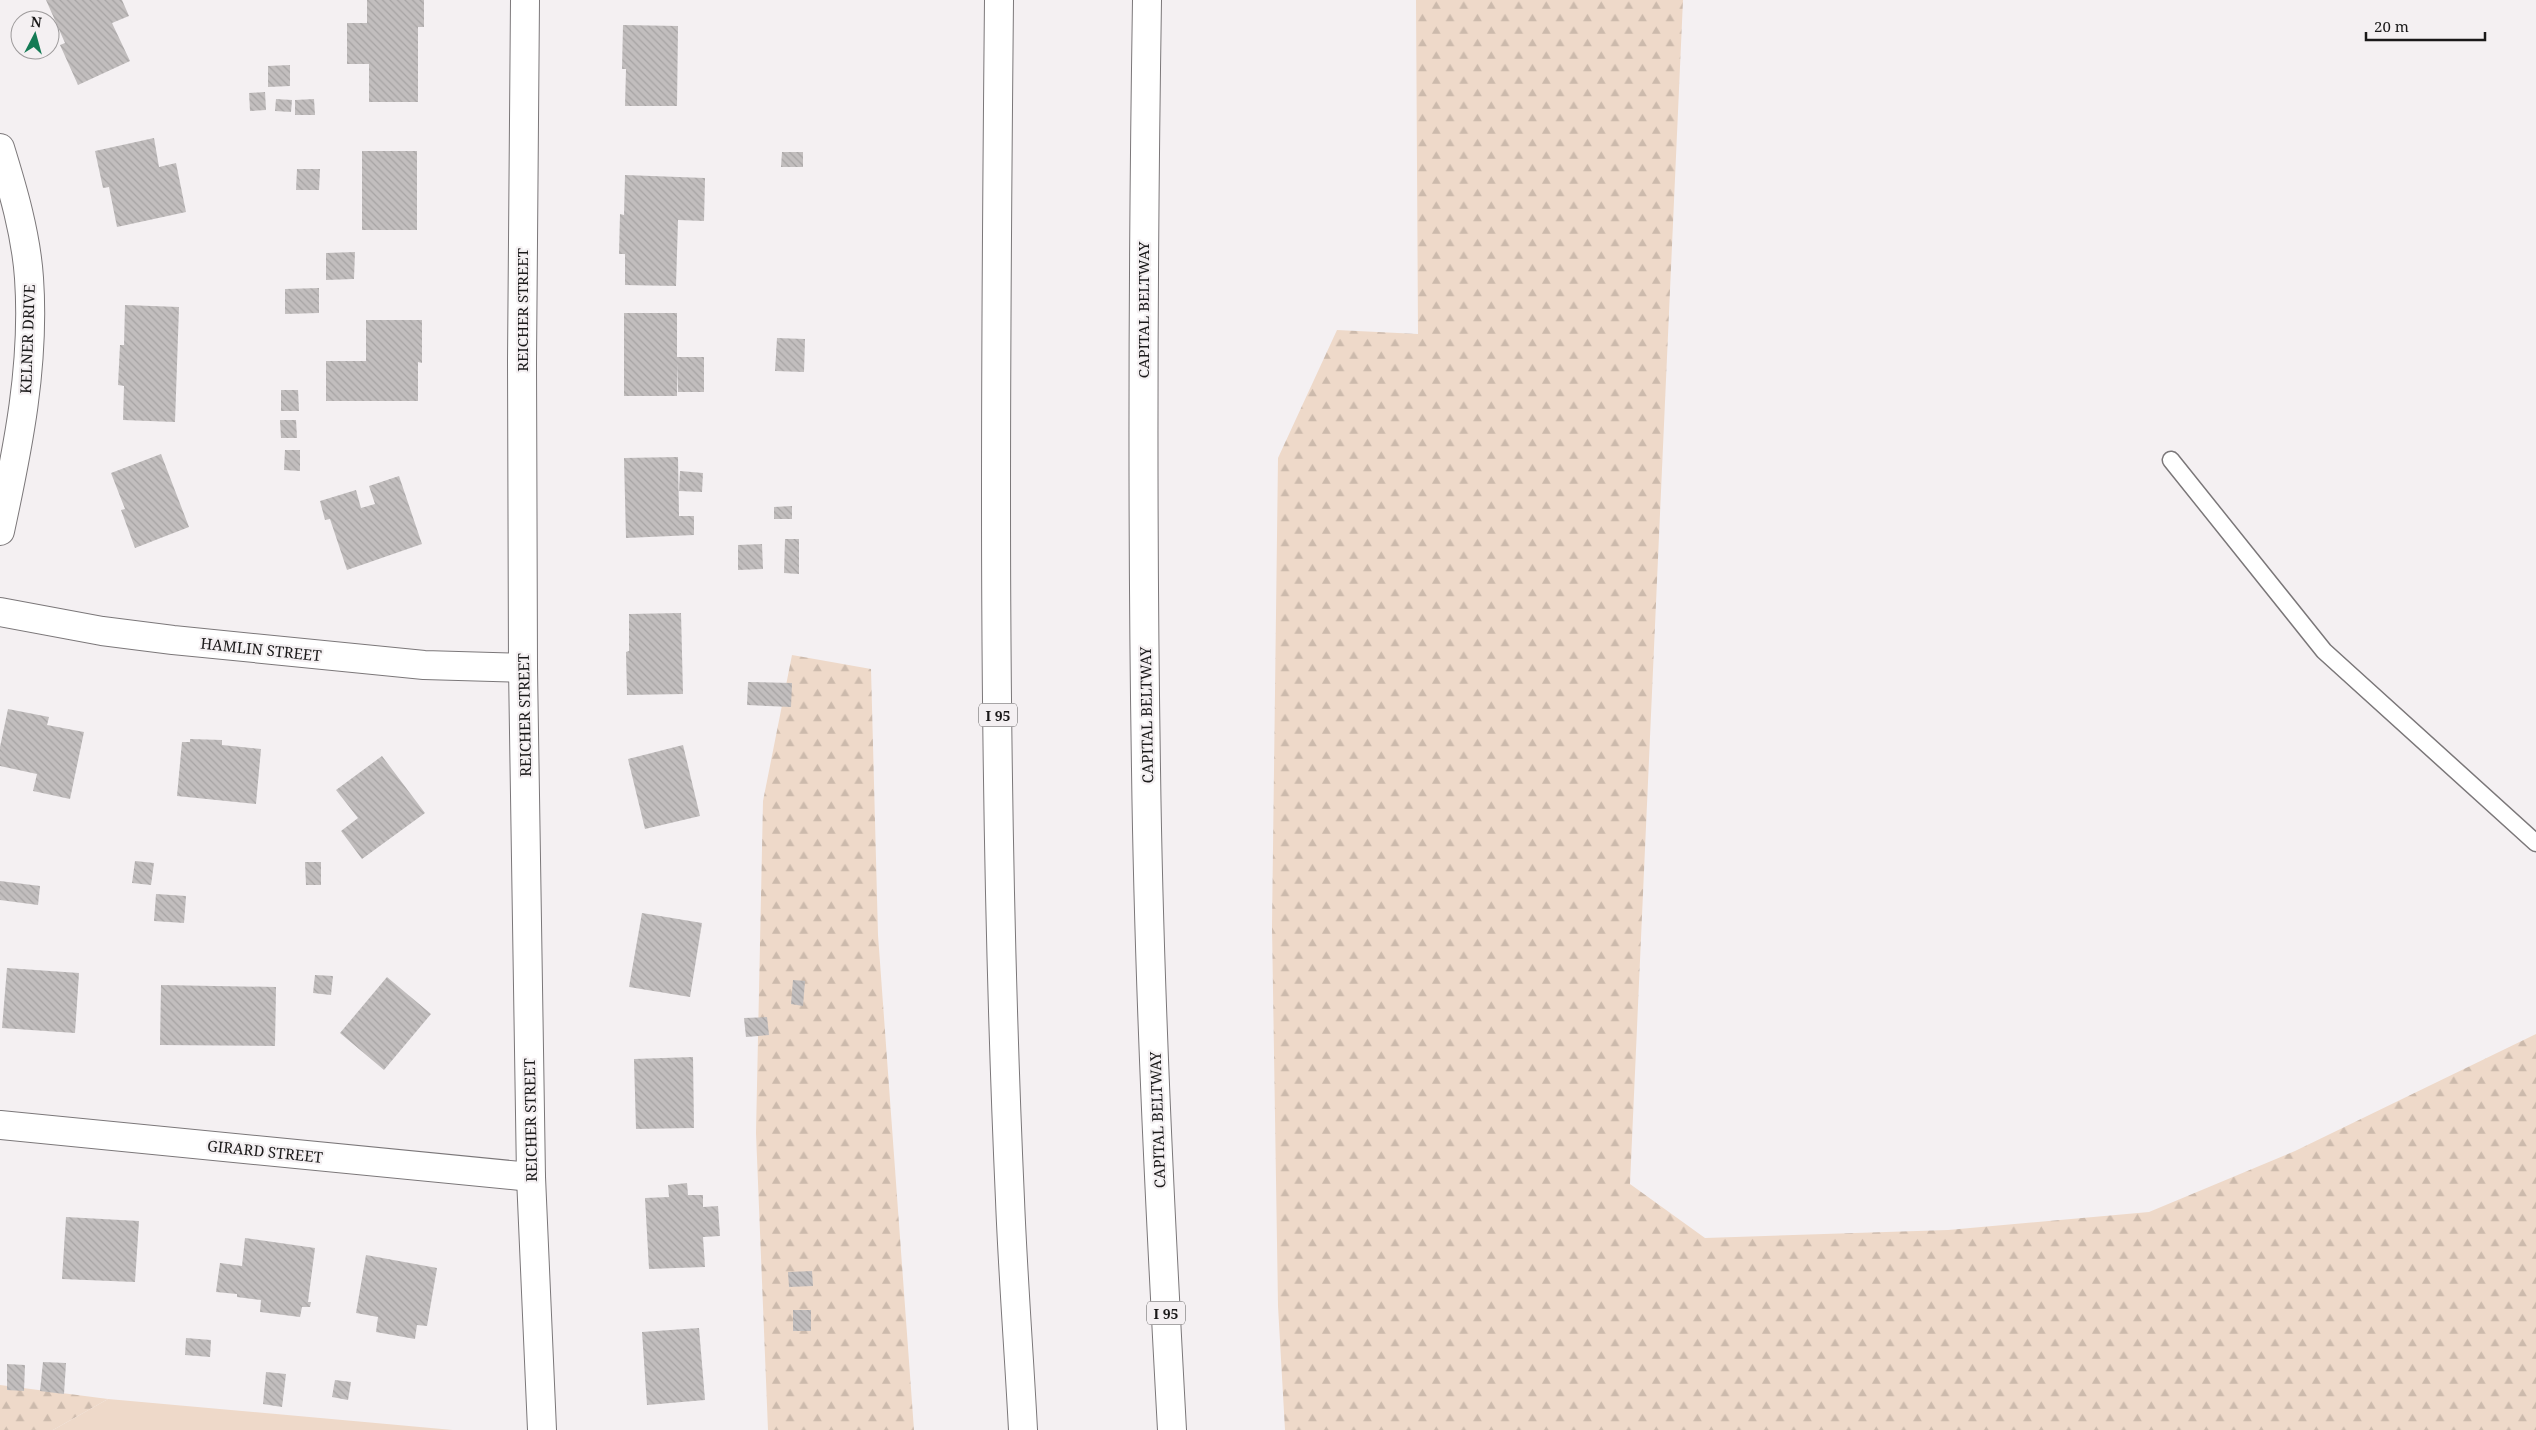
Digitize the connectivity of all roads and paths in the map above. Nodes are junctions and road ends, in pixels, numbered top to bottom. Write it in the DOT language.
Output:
graph roads {
  1 [pos="524,0"];
  2 [pos="999,0"];
  3 [pos="1147,0"];
  4 [pos="0,148"];
  5 [pos="2171,460"];
  6 [pos="0,531"];
  7 [pos="0,612"];
  8 [pos="523,668"];
  9 [pos="2536,844"];
  10 [pos="0,1125"];
  11 [pos="531,1177"];
  12 [pos="542,1430"];
  13 [pos="1023,1430"];
  14 [pos="1172,1430"];
  1 -- 8 [label="main road, REICHER STREET"];
  2 -- 13 [label="main road, I 95"];
  3 -- 14 [label="main road, CAPITAL BELTWAY / I 95"];
  4 -- 6 [label="main road, KELNER DRIVE"];
  5 -- 9 [label="lane"];
  7 -- 8 [label="main road, HAMLIN STREET"];
  8 -- 11 [label="main road, REICHER STREET"];
  10 -- 11 [label="main road, GIRARD STREET"];
  11 -- 12 [label="main road, REICHER STREET"];
}
